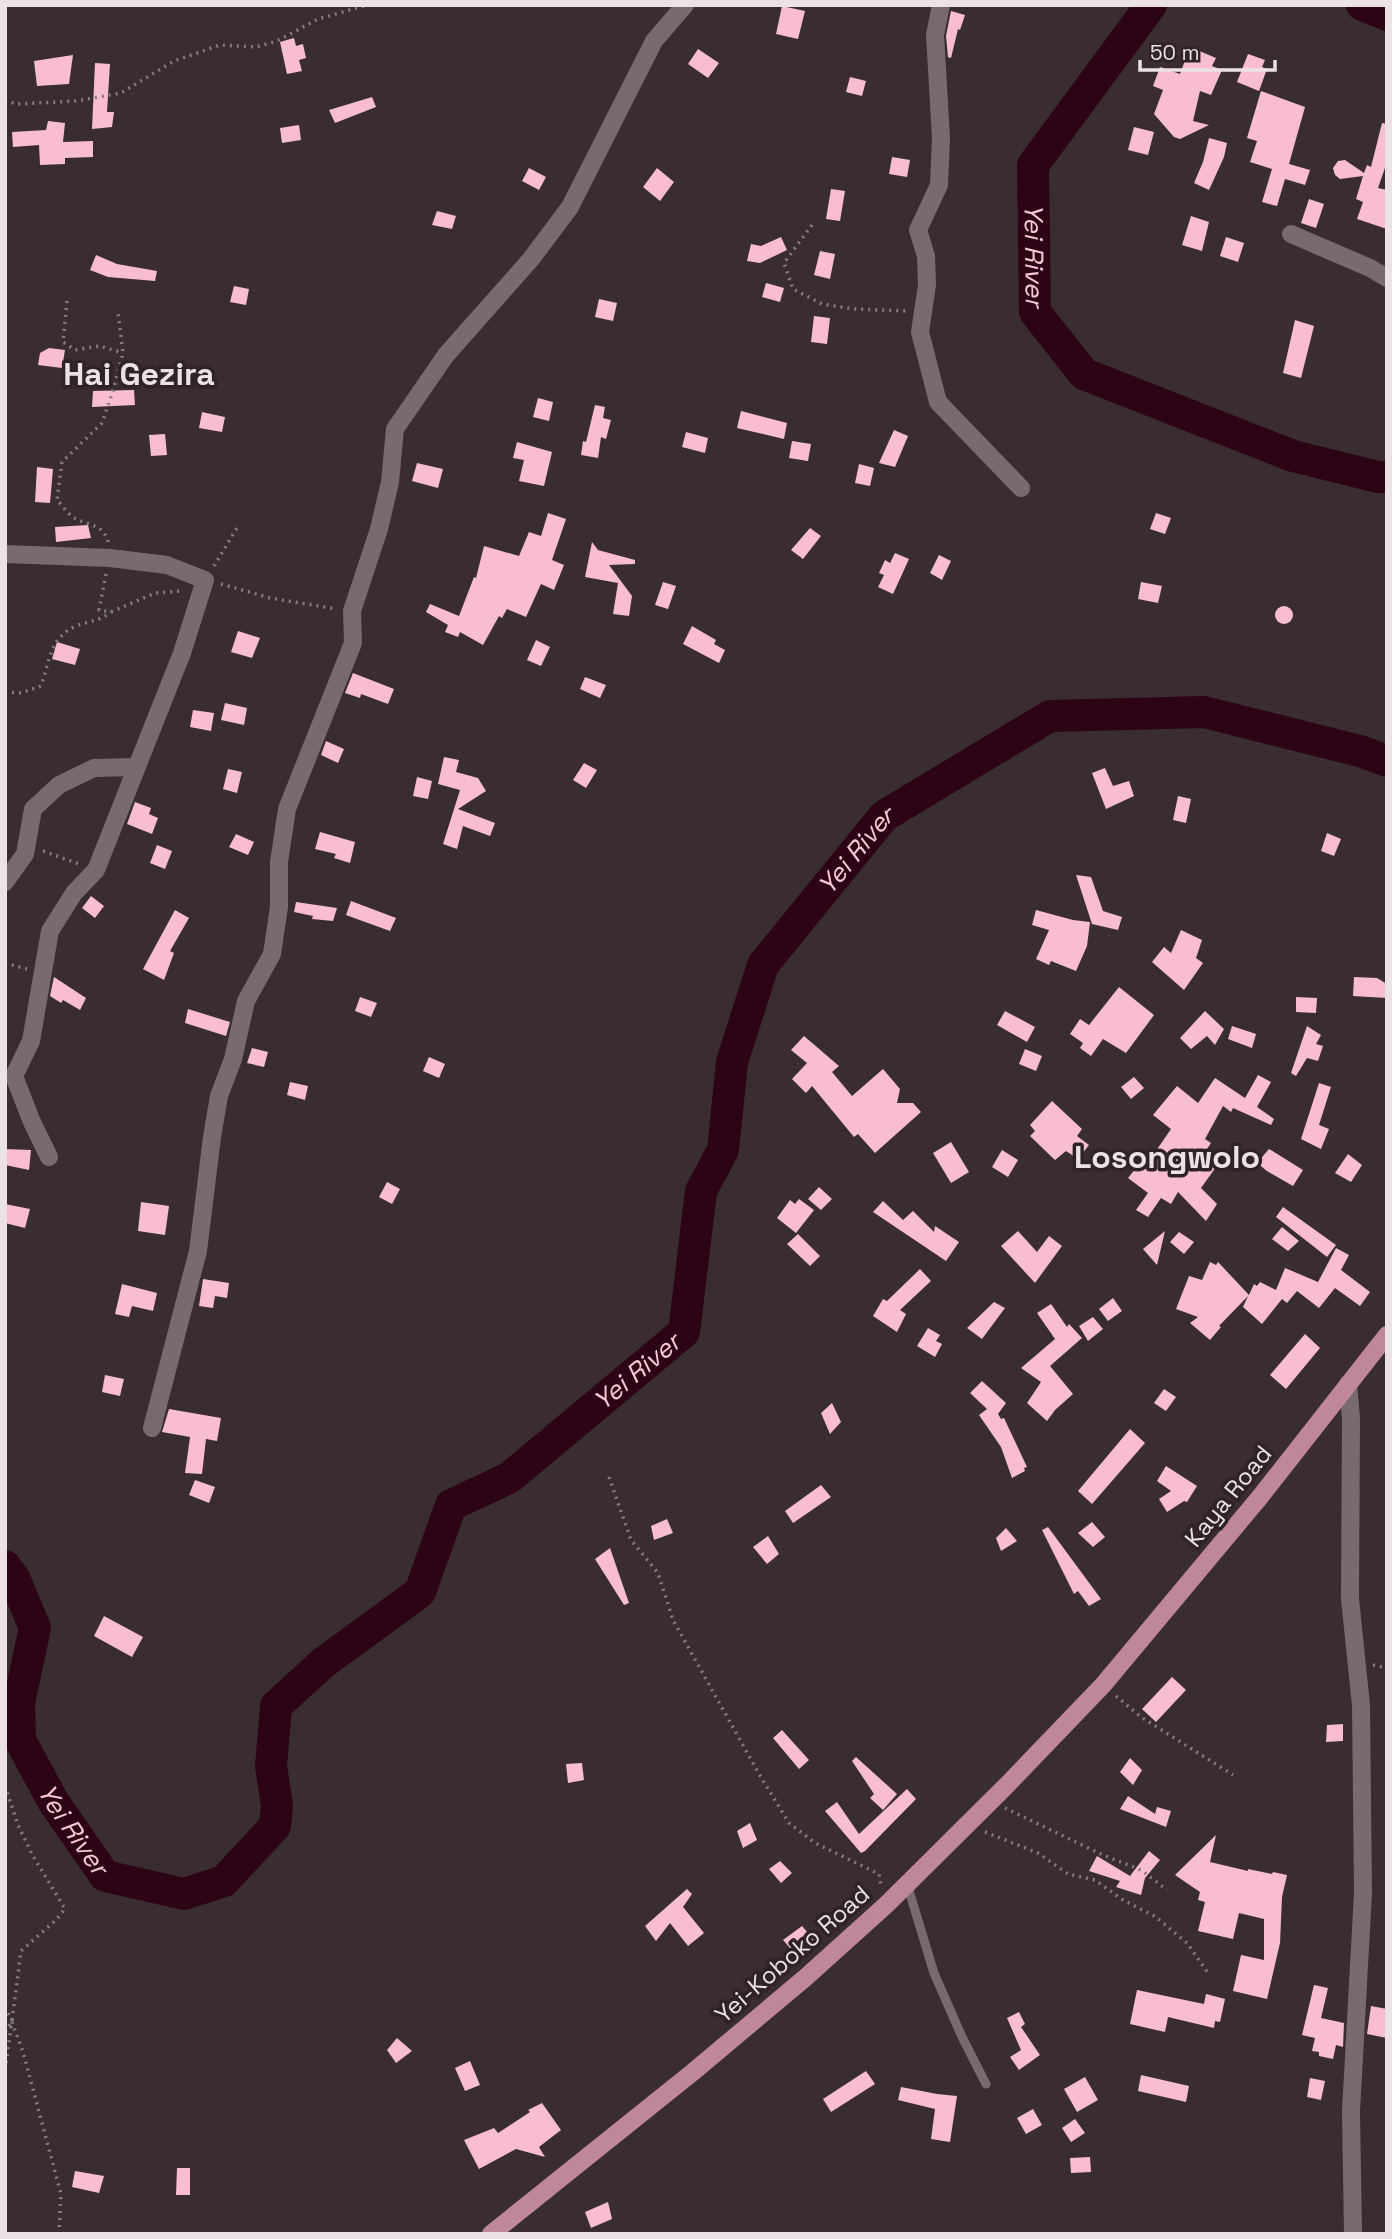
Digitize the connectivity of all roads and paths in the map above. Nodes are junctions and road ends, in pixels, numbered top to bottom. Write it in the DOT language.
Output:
graph roads {
  1 [pos="367,5"];
  2 [pos="685,5"];
  3 [pos="941,5"];
  4 [pos="5,100"];
  5 [pos="812,225"];
  6 [pos="1291,234"];
  7 [pos="1387,278"];
  8 [pos="67,301"];
  9 [pos="118,312"];
  10 [pos="923,312"];
  11 [pos="123,353"];
  12 [pos="1021,488"];
  13 [pos="238,526"];
  14 [pos="5,554"];
  15 [pos="110,558"];
  16 [pos="205,580"];
  17 [pos="182,591"];
  18 [pos="352,611"];
  19 [pos="111,612"];
  20 [pos="5,692"];
  21 [pos="136,767"];
  22 [pos="25,854"];
  23 [pos="96,870"];
  24 [pos="5,883"];
  25 [pos="49,1157"];
  26 [pos="1387,1335"];
  27 [pos="1348,1384"];
  28 [pos="152,1428"];
  29 [pos="609,1477"];
  30 [pos="1103,1685"];
  31 [pos="1233,1775"];
  32 [pos="5,1786"];
  33 [pos="990,1802"];
  34 [pos="967,1825"];
  35 [pos="907,1884"];
  36 [pos="1167,1890"];
  37 [pos="886,1905"];
  38 [pos="1208,1973"];
  39 [pos="5,2007"];
  40 [pos="12,2021"];
  41 [pos="5,2033"];
  42 [pos="5,2070"];
  43 [pos="986,2084"];
  44 [pos="59,2234"];
  45 [pos="491,2234"];
  46 [pos="1353,2234"];
  1 -- 4 [label="path"];
  2 -- 18 [label="street"];
  3 -- 10 [label="street"];
  5 -- 10 [label="path"];
  6 -- 7 [label="street"];
  8 -- 11 [label="path"];
  9 -- 11 [label="path"];
  10 -- 12 [label="street"];
  11 -- 15 [label="path"];
  13 -- 16 [label="path"];
  14 -- 15 [label="street"];
  15 -- 16 [label="street"];
  15 -- 19 [label="path"];
  16 -- 18 [label="path"];
  16 -- 21 [label="street"];
  17 -- 19 [label="path"];
  18 -- 28 [label="street"];
  19 -- 20 [label="path"];
  21 -- 22 [label="street"];
  21 -- 23 [label="street"];
  22 -- 23 [label="path"];
  22 -- 24 [label="street"];
  23 -- 25 [label="street"];
  26 -- 27 [label="main road, Kaya Road"];
  27 -- 30 [label="main road, Kaya Road"];
  27 -- 46 [label="street"];
  29 -- 37 [label="path"];
  30 -- 31 [label="path"];
  30 -- 33 [label="main road, Yei-Koboko Road"];
  32 -- 40 [label="path"];
  33 -- 34 [label="main road, Yei-Koboko Road"];
  33 -- 36 [label="path"];
  34 -- 35 [label="main road, Yei-Koboko Road"];
  34 -- 38 [label="path"];
  35 -- 37 [label="main road, Yei-Koboko Road"];
  35 -- 43 [label="lane"];
  37 -- 45 [label="main road, Yei-Koboko Road"];
  39 -- 40 [label="path"];
  40 -- 41 [label="path"];
  40 -- 42 [label="path"];
  40 -- 44 [label="path"];
}
